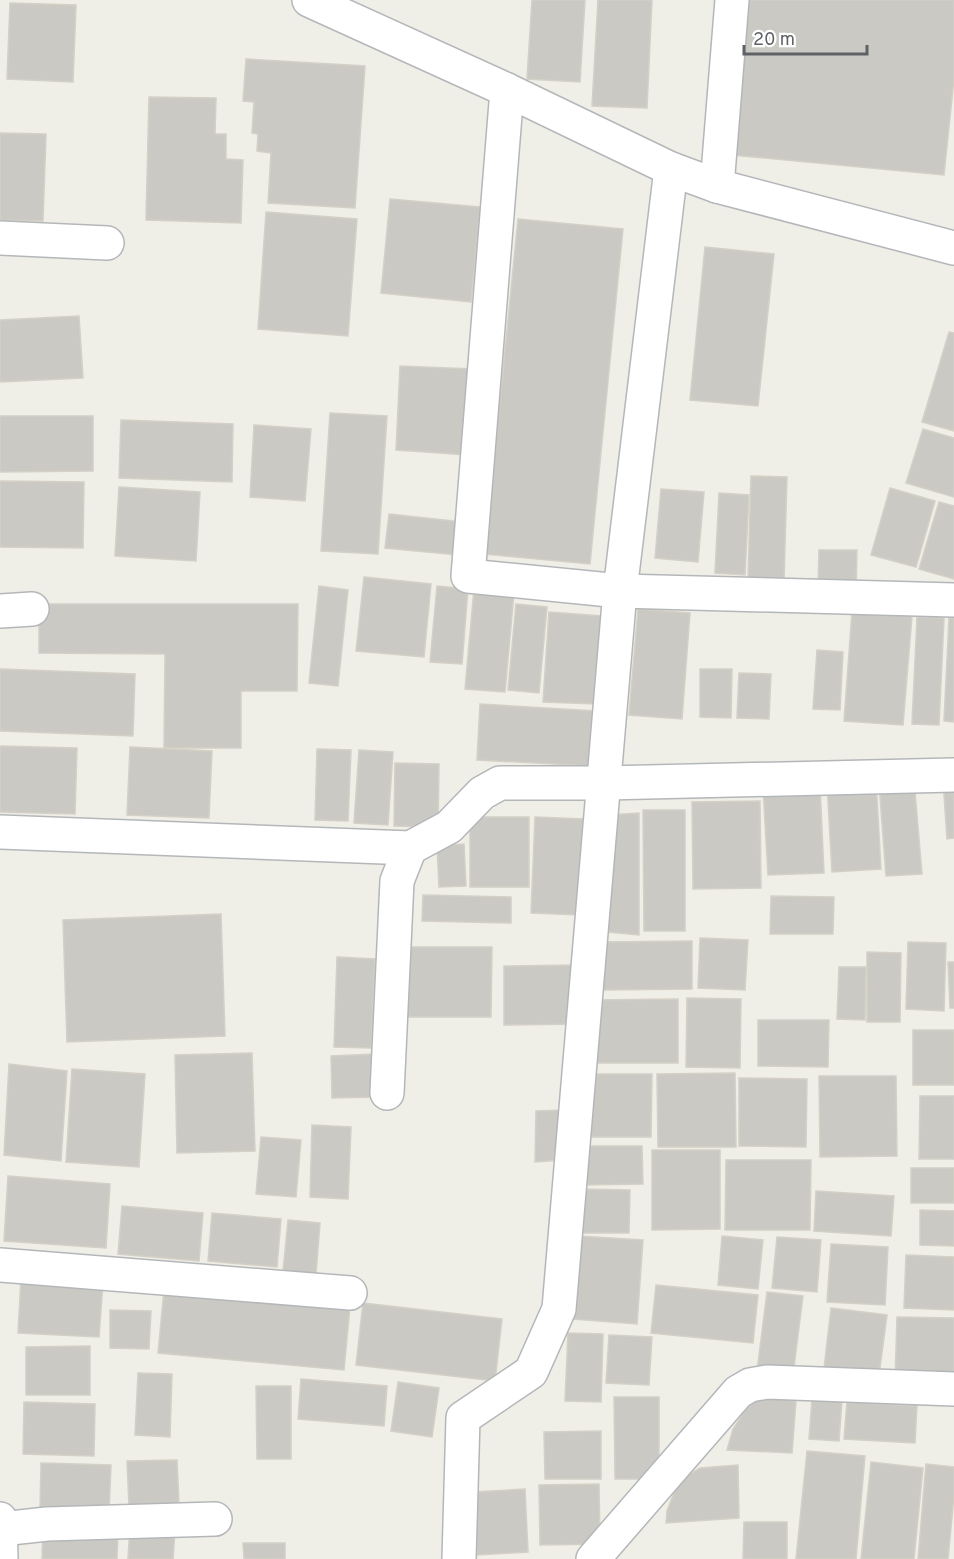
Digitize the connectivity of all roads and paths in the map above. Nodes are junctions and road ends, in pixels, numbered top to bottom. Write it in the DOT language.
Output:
graph roads {
  1 [pos="309,0"];
  2 [pos="732,0"];
  3 [pos="507,90"];
  4 [pos="671,169"];
  5 [pos="717,186"];
  6 [pos="0,238"];
  7 [pos="107,243"];
  8 [pos="954,248"];
  9 [pos="620,591"];
  10 [pos="954,600"];
  11 [pos="954,775"];
  12 [pos="605,783"];
  13 [pos="0,832"];
  14 [pos="410,848"];
  15 [pos="387,1093"];
  16 [pos="0,1265"];
  17 [pos="350,1293"];
  18 [pos="954,1389"];
  19 [pos="215,1519"];
  20 [pos="1,1536"];
  21 [pos="459,1559"];
  22 [pos="593,1559"];
  1 -- 3 [label="street"];
  2 -- 5 [label="street"];
  3 -- 4 [label="street"];
  3 -- 9 [label="street"];
  4 -- 5 [label="street"];
  4 -- 9 [label="street"];
  5 -- 8 [label="street"];
  6 -- 7 [label="street"];
  9 -- 10 [label="street"];
  9 -- 12 [label="street"];
  11 -- 12 [label="street"];
  12 -- 14 [label="street"];
  12 -- 21 [label="street"];
  13 -- 14 [label="street"];
  14 -- 15 [label="street"];
  16 -- 17 [label="street"];
  18 -- 22 [label="street"];
  19 -- 20 [label="street"];
}
